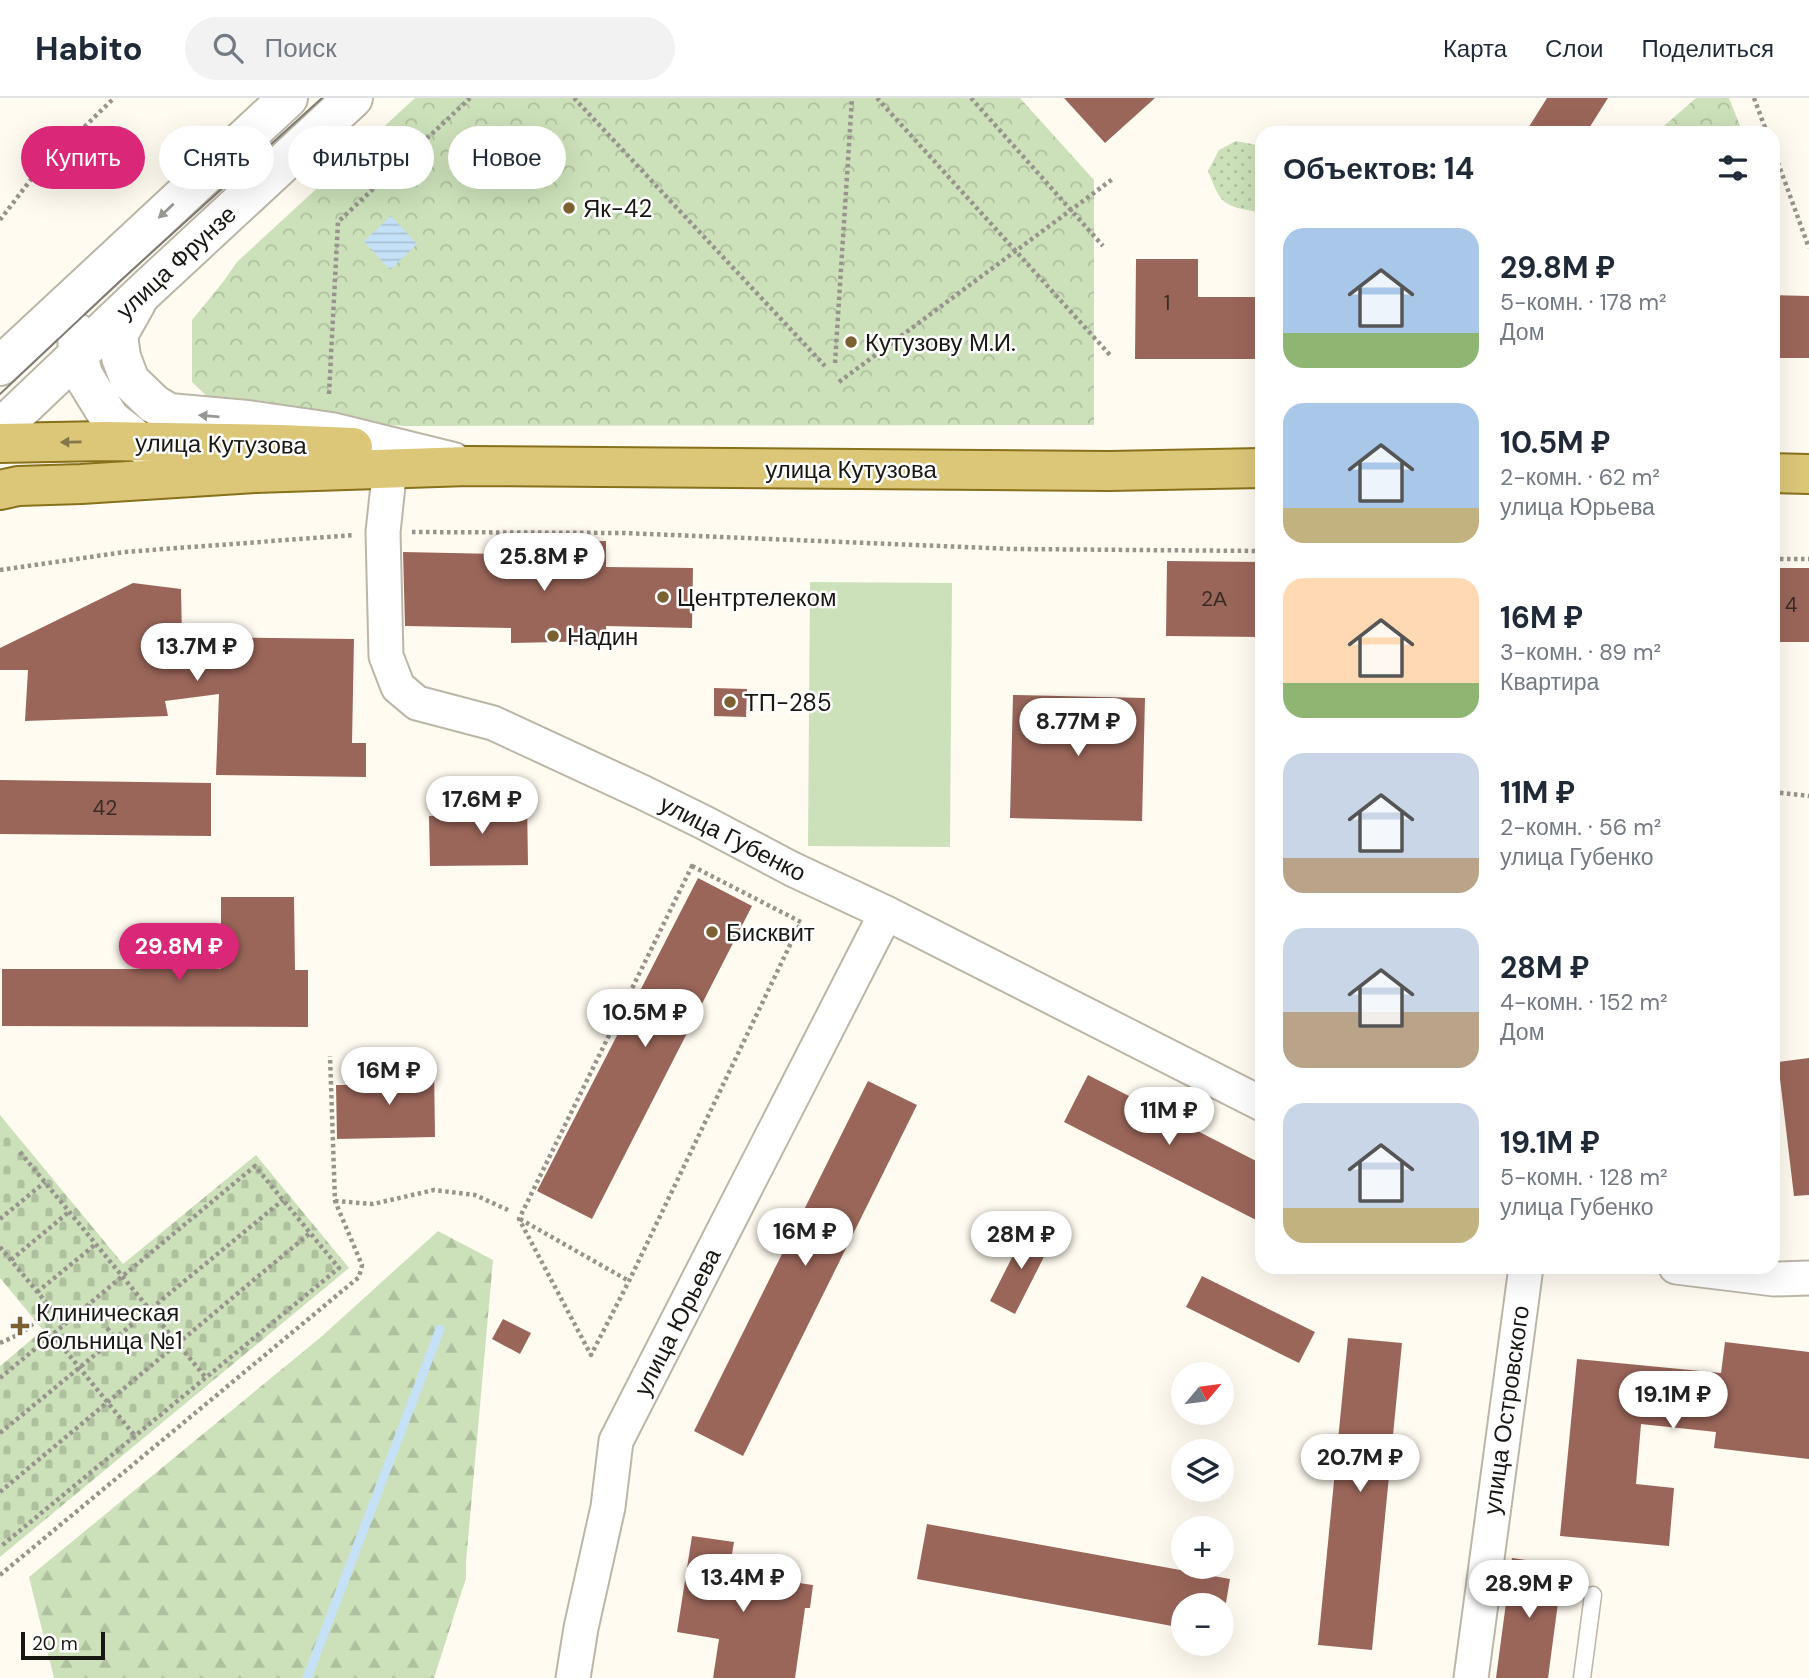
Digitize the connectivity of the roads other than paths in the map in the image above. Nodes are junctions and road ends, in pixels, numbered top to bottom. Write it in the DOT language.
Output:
graph roads {
  1 [pos="288,98"];
  2 [pos="353,98"];
  3 [pos="105,268"];
  4 [pos="147,289"];
  5 [pos="78,354"];
  6 [pos="0,366"];
  7 [pos="0,429"];
  8 [pos="0,443"];
  9 [pos="140,443"];
  10 [pos="454,466"];
  11 [pos="390,467"];
  12 [pos="1255,468"];
  13 [pos="255,472"];
  14 [pos="1780,472"];
  15 [pos="1809,474"];
  16 [pos="0,489"];
  17 [pos="886,913"];
  18 [pos="1255,1100"];
  19 [pos="1525,1274"];
  20 [pos="1733,1274"];
  21 [pos="1809,1278"];
  22 [pos="1593,1595"];
  23 [pos="573,1678"];
  24 [pos="1471,1678"];
  25 [pos="1582,1678"];
  1 -- 3 [label="main road, улица Фрунзе, one-way"];
  2 -- 4 [label="main road, улица Фрунзе"];
  3 -- 5 [label="main road"];
  3 -- 6 [label="main road, улица Фрунзе"];
  4 -- 5 [label="main road, улица Фрунзе"];
  10 -- 4 [label="main road, one-way"];
  5 -- 7 [label="main road, улица Фрунзе"];
  5 -- 9 [label="main road"];
  9 -- 8 [label="main road, улица Кутузова, one-way"];
  9 -- 10 [label="main road, улица Кутузова"];
  9 -- 13 [label="main road"];
  10 -- 11 [label="main road, улица Кутузова"];
  10 -- 12 [label="main road, улица Кутузова"];
  11 -- 13 [label="main road, улица Кутузова"];
  11 -- 17 [label="street, улица Губенко"];
  13 -- 16 [label="main road, улица Кутузова"];
  14 -- 15 [label="main road"];
  17 -- 18 [label="street, улица Губенко"];
  17 -- 23 [label="street, улица Юрьева"];
  19 -- 24 [label="street, улица Островского"];
  20 -- 21 [label="street"];
  22 -- 25 [label="lane"];
}
